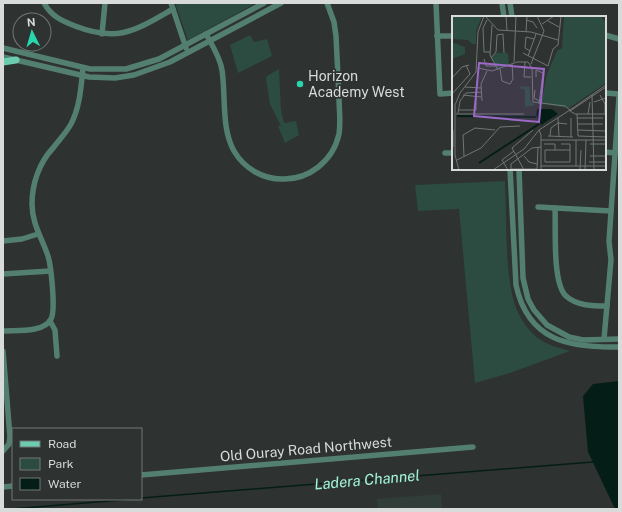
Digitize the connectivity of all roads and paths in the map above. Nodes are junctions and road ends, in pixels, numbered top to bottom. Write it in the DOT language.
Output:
graph roads {
  1 [pos="44,3"];
  2 [pos="104,3"];
  3 [pos="171,3"];
  4 [pos="264,3"];
  5 [pos="281,3"];
  6 [pos="327,3"];
  7 [pos="436,3"];
  8 [pos="502,3"];
  9 [pos="510,3"];
  10 [pos="173,9"];
  11 [pos="504,16"];
  12 [pos="512,16"];
  13 [pos="102,34"];
  14 [pos="206,34"];
  15 [pos="606,35"];
  16 [pos="437,36"];
  17 [pos="452,36"];
  18 [pos="619,39"];
  19 [pos="210,41"];
  20 [pos="185,45"];
  21 [pos="3,48"];
  22 [pos="189,52"];
  23 [pos="3,57"];
  24 [pos="16,60"];
  25 [pos="3,62"];
  26 [pos="83,68"];
  27 [pos="82,76"];
  28 [pos="452,93"];
  29 [pos="606,93"];
  30 [pos="619,96"];
  31 [pos="606,152"];
  32 [pos="445,153"];
  33 [pos="452,153"];
  34 [pos="615,153"];
  35 [pos="510,170"];
  36 [pos="519,170"];
  37 [pos="538,207"];
  38 [pos="555,208"];
  39 [pos="611,212"];
  40 [pos="38,234"];
  41 [pos="3,241"];
  42 [pos="50,271"];
  43 [pos="3,274"];
  44 [pos="607,306"];
  45 [pos="50,321"];
  46 [pos="3,331"];
  47 [pos="604,339"];
  48 [pos="619,339"];
  49 [pos="619,347"];
  50 [pos="3,351"];
  51 [pos="57,356"];
  52 [pos="472,447"];
  53 [pos="5,449"];
  54 [pos="142,475"];
  1 -- 13 [label="street"];
  2 -- 13 [label="street"];
  3 -- 10 [label="street"];
  4 -- 14 [label="street"];
  5 -- 19 [label="street"];
  6 -- 19 [label="street"];
  7 -- 16 [label="street"];
  8 -- 11 [label="street"];
  9 -- 12 [label="street"];
  10 -- 13 [label="street"];
  10 -- 20 [label="street"];
  14 -- 19 [label="street"];
  14 -- 20 [label="street"];
  15 -- 18 [label="street"];
  16 -- 17 [label="street"];
  16 -- 28 [label="street"];
  19 -- 22 [label="street"];
  20 -- 22 [label="street"];
  20 -- 26 [label="street"];
  21 -- 26 [label="street"];
  22 -- 27 [label="street"];
  23 -- 24 [label="street"];
  24 -- 25 [label="main road"];
  24 -- 27 [label="street"];
  26 -- 27 [label="street"];
  27 -- 40 [label="street"];
  29 -- 30 [label="street"];
  30 -- 34 [label="street"];
  31 -- 34 [label="street"];
  32 -- 33 [label="street"];
  34 -- 39 [label="street"];
  35 -- 49 [label="street"];
  36 -- 47 [label="street"];
  37 -- 38 [label="street"];
  38 -- 39 [label="street"];
  38 -- 44 [label="street"];
  39 -- 44 [label="street"];
  40 -- 41 [label="street"];
  40 -- 42 [label="street"];
  42 -- 43 [label="street"];
  42 -- 45 [label="street"];
  44 -- 47 [label="street"];
  45 -- 46 [label="street"];
  45 -- 51 [label="street"];
  47 -- 48 [label="street"];
  50 -- 53 [label="street"];
  52 -- 54 [label="street, Old Ouray Road Northwest"];
}
